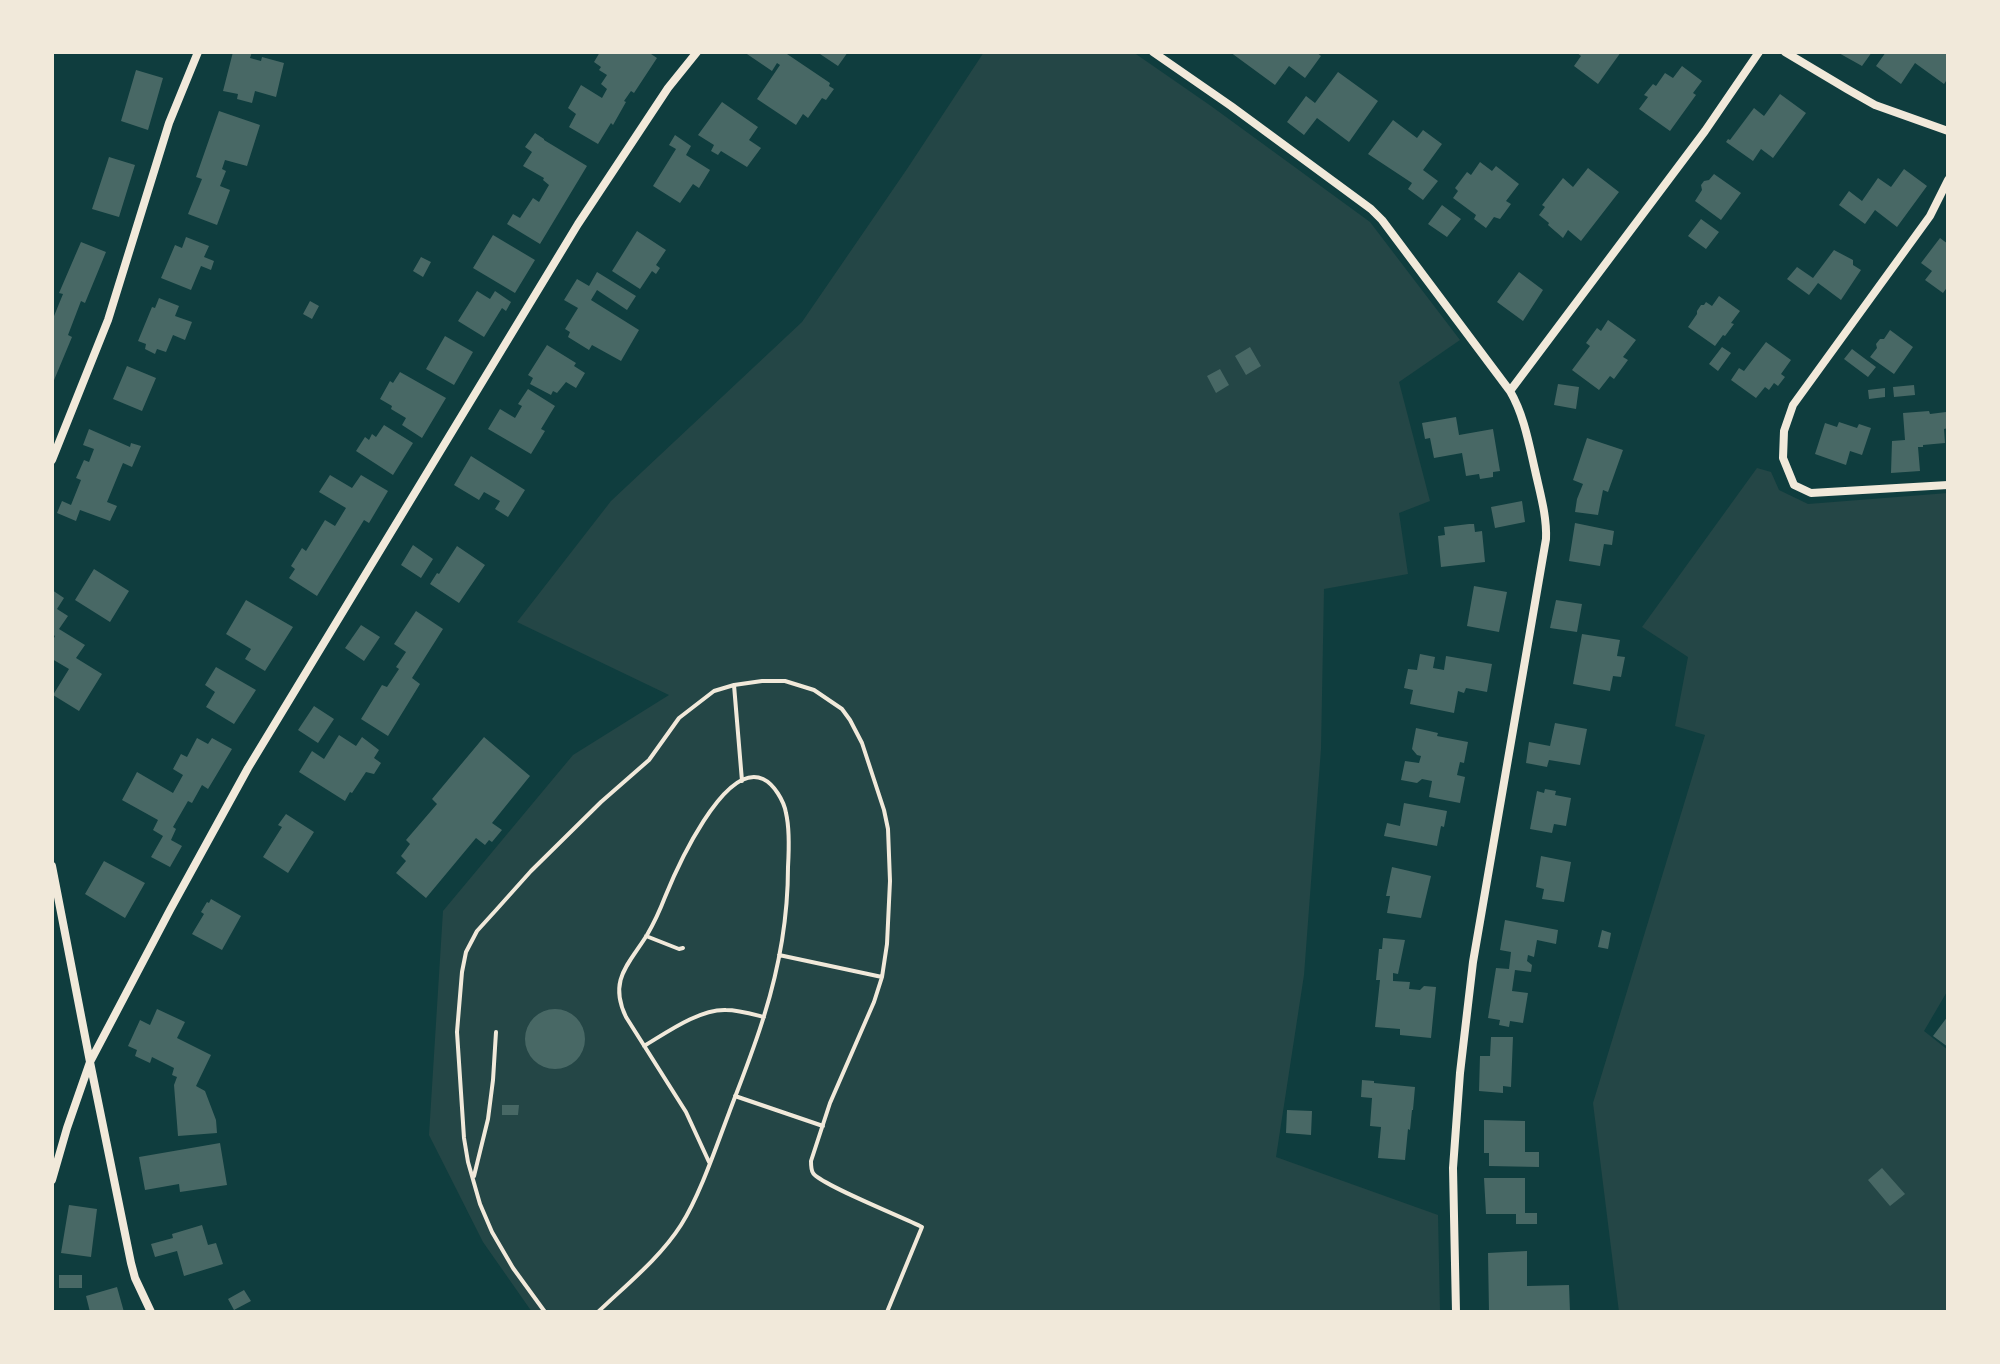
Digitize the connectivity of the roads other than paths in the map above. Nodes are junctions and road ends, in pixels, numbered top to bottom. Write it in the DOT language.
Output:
graph roads {
  1 [pos="198,52"];
  2 [pos="697,52"];
  3 [pos="1153,52"];
  4 [pos="1759,52"];
  5 [pos="1785,52"];
  6 [pos="1948,131"];
  7 [pos="1948,180"];
  8 [pos="1510,391"];
  9 [pos="52,460"];
  10 [pos="1948,485"];
  11 [pos="52,866"];
  12 [pos="90,1062"];
  13 [pos="52,1180"];
  14 [pos="151,1312"];
  15 [pos="1456,1312"];
  1 -- 9 [label="street"];
  2 -- 12 [label="street"];
  3 -- 8 [label="street"];
  4 -- 8 [label="street"];
  5 -- 6 [label="street"];
  7 -- 10 [label="street"];
  8 -- 15 [label="street"];
  11 -- 12 [label="street"];
  12 -- 13 [label="street"];
  12 -- 14 [label="street"];
}
